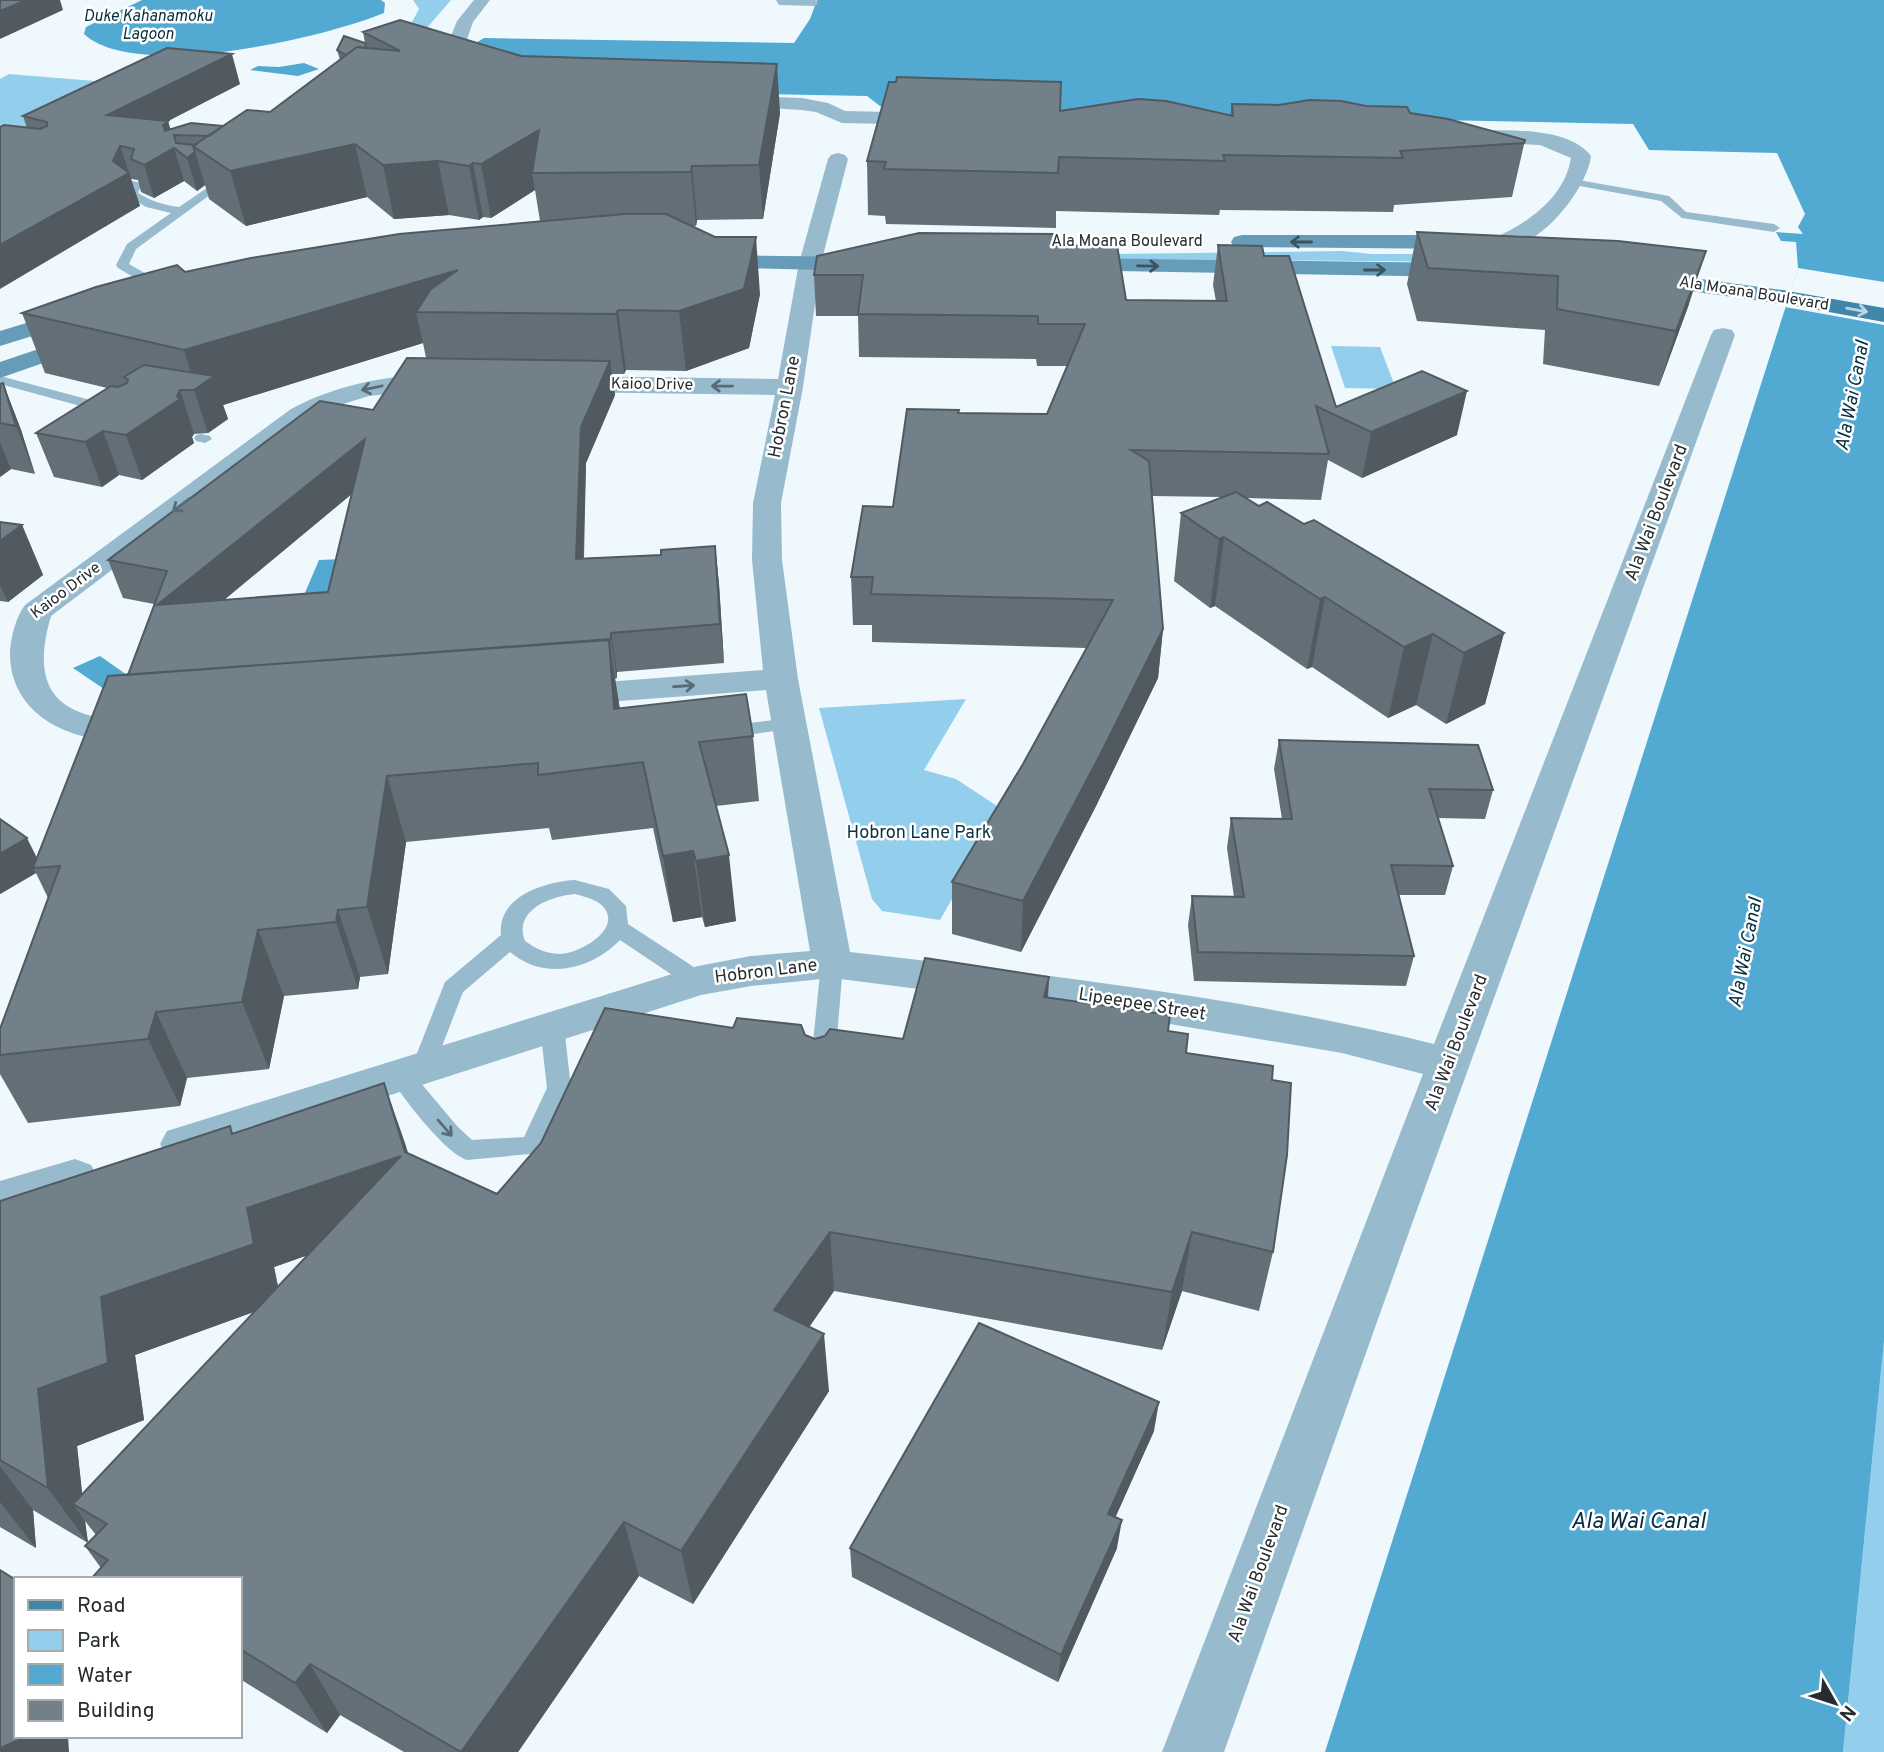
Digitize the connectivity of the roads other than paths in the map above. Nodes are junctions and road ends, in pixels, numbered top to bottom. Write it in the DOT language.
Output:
graph roads {
  1 [pos="482,0"];
  2 [pos="779,2"];
  3 [pos="815,3"];
  4 [pos="498,82"];
  5 [pos="711,101"];
  6 [pos="951,120"];
  7 [pos="1438,136"];
  8 [pos="841,140"];
  9 [pos="240,168"];
  10 [pos="216,174"];
  11 [pos="230,175"];
  12 [pos="1573,182"];
  13 [pos="136,183"];
  14 [pos="1559,202"];
  15 [pos="183,211"];
  16 [pos="1774,228"];
  17 [pos="1563,231"];
  18 [pos="699,241"];
  19 [pos="727,241"];
  20 [pos="844,241"];
  21 [pos="1218,242"];
  22 [pos="1504,242"];
  23 [pos="1543,245"];
  24 [pos="806,248"];
  25 [pos="1649,257"];
  26 [pos="684,261"];
  27 [pos="891,264"];
  28 [pos="1041,265"];
  29 [pos="1481,270"];
  30 [pos="1623,276"];
  31 [pos="1783,287"];
  32 [pos="174,290"];
  33 [pos="1884,294"];
  34 [pos="136,297"];
  35 [pos="96,309"];
  36 [pos="1884,315"];
  37 [pos="106,333"];
  38 [pos="1723,335"];
  39 [pos="0,339"];
  40 [pos="0,370"];
  41 [pos="0,380"];
  42 [pos="471,383"];
  43 [pos="527,383"];
  44 [pos="790,387"];
  45 [pos="123,419"];
  46 [pos="780,679"];
  47 [pos="542,697"];
  48 [pos="789,724"];
  49 [pos="172,726"];
  50 [pos="709,734"];
  51 [pos="618,928"];
  52 [pos="511,939"];
  53 [pos="832,964"];
  54 [pos="698,981"];
  55 [pos="552,1026"];
  56 [pos="1449,1064"];
  57 [pos="413,1070"];
  58 [pos="820,1087"];
  59 [pos="0,1200"];
  60 [pos="1193,1752"];
  1 -- 4 [label="street"];
  2 -- 3 [label="lane"];
  5 -- 8 [label="street"];
  6 -- 8 [label="street"];
  7 -- 12 [label="street"];
  8 -- 24 [label="street, Hobron Lane"];
  9 -- 11 [label="lane"];
  10 -- 11 [label="lane"];
  11 -- 15 [label="lane"];
  12 -- 14 [label="street"];
  12 -- 16 [label="lane"];
  13 -- 15 [label="lane"];
  14 -- 17 [label="street"];
  14 -- 22 [label="street"];
  15 -- 32 [label="lane"];
  18 -- 19 [label="main road"];
  20 -- 24 [label="main road"];
  22 -- 21 [label="main road, Ala Moana Boulevard, one-way"];
  22 -- 23 [label="main road, Ala Moana Boulevard"];
  24 -- 26 [label="main road"];
  24 -- 27 [label="main road"];
  24 -- 44 [label="street, Hobron Lane"];
  25 -- 31 [label="main road, Ala Moana Boulevard"];
  28 -- 29 [label="main road, Ala Moana Boulevard, one-way"];
  30 -- 31 [label="main road, Ala Moana Boulevard"];
  31 -- 33 [label="main road, Ala Moana Boulevard"];
  31 -- 36 [label="main road, Ala Moana Boulevard, one-way"];
  32 -- 34 [label="main road"];
  35 -- 39 [label="main road"];
  37 -- 40 [label="main road"];
  38 -- 56 [label="street, Ala Wai Boulevard"];
  41 -- 45 [label="lane"];
  42 -- 49 [label="street, Kaioo Drive, one-way"];
  44 -- 43 [label="street, Kaioo Drive, one-way"];
  44 -- 46 [label="street, Hobron Lane"];
  47 -- 46 [label="street, one-way"];
  46 -- 48 [label="street, Hobron Lane"];
  48 -- 50 [label="lane"];
  48 -- 53 [label="street, Hobron Lane"];
  51 -- 52 [label="lane"];
  51 -- 52 [label="lane"];
  51 -- 54 [label="lane"];
  52 -- 57 [label="lane"];
  53 -- 54 [label="street, Hobron Lane"];
  53 -- 56 [label="street, Lipeepee Street"];
  53 -- 58 [label="lane"];
  54 -- 55 [label="street, Hobron Lane"];
  55 -- 57 [label="street, Hobron Lane"];
  57 -- 55 [label="lane, one-way"];
  56 -- 60 [label="street, Ala Wai Boulevard"];
  57 -- 59 [label="street, Hobron Lane"];
}
